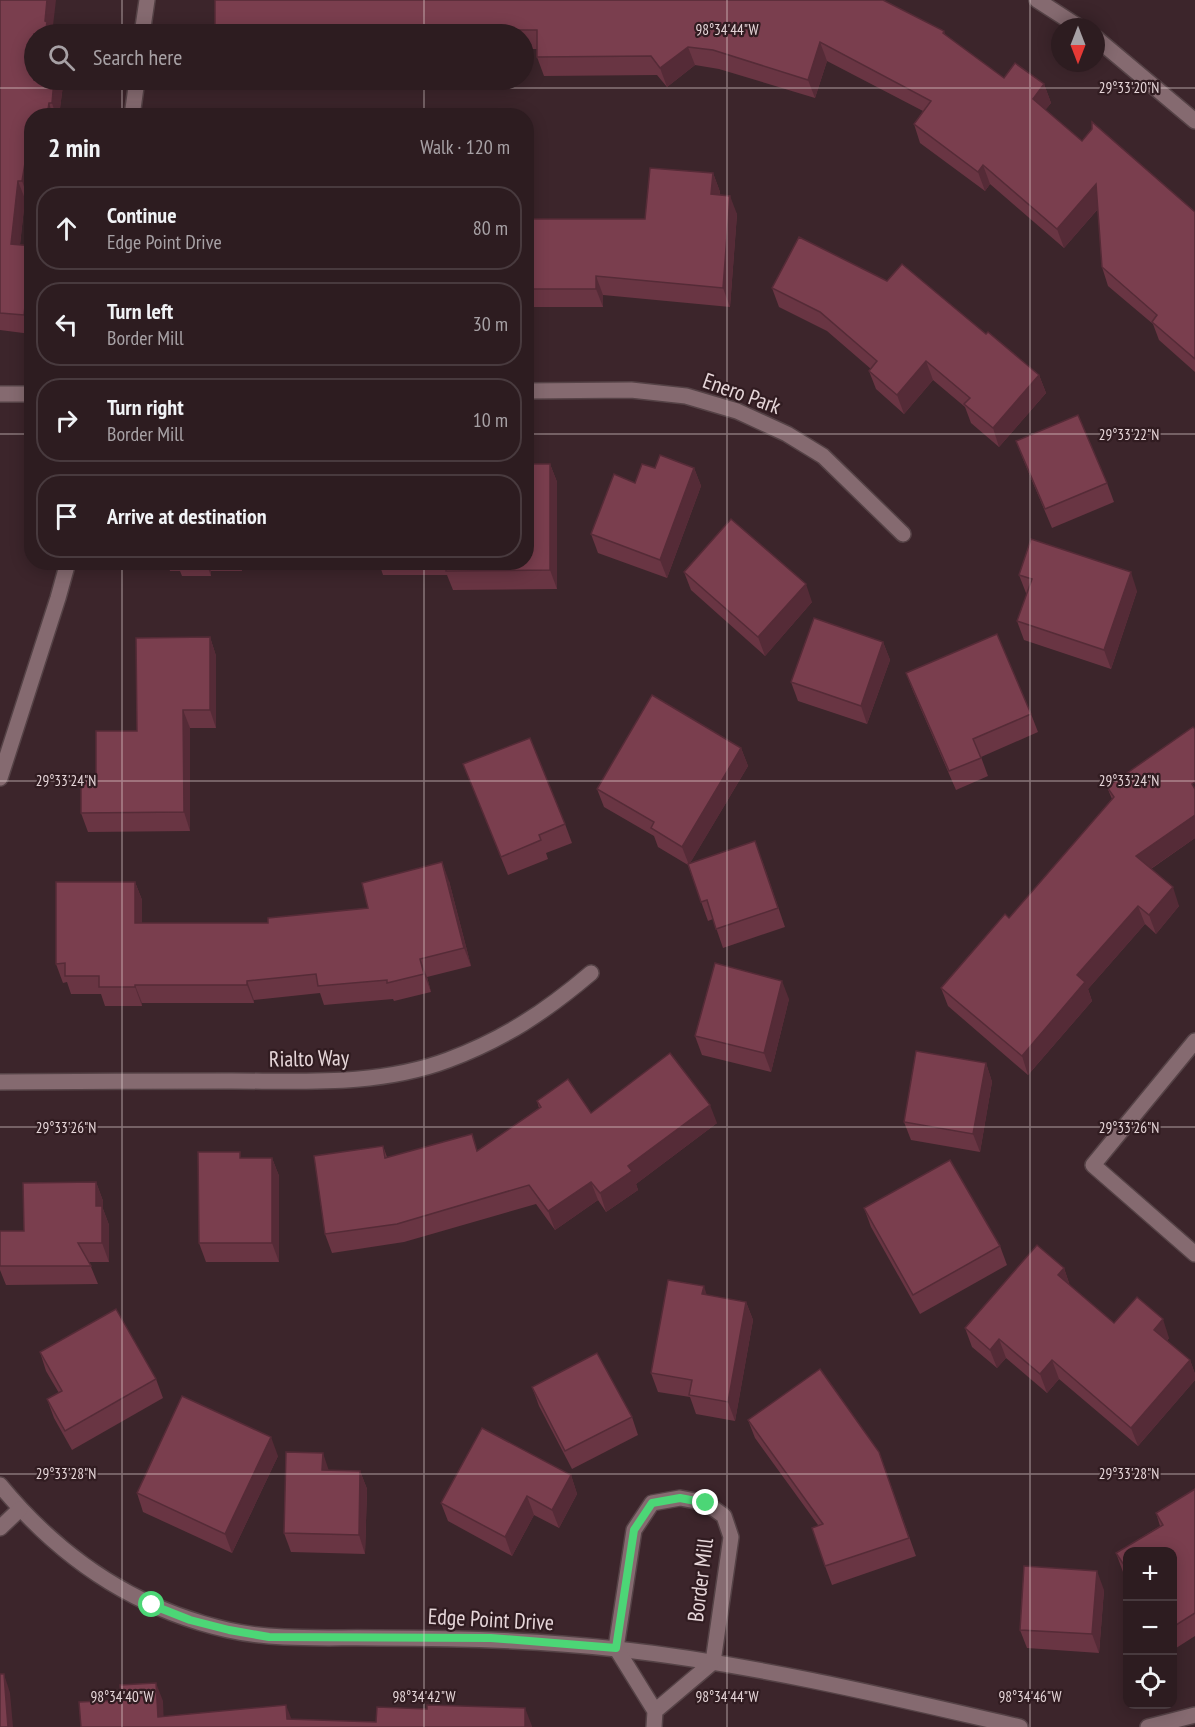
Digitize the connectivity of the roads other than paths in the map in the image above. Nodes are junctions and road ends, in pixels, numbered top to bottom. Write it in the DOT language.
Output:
graph roads {
  1 [pos="147,0"];
  2 [pos="1037,0"];
  3 [pos="1065,18"];
  4 [pos="143,24"];
  5 [pos="1105,46"];
  6 [pos="135,90"];
  7 [pos="133,108"];
  8 [pos="1195,121"];
  9 [pos="534,391"];
  10 [pos="0,394"];
  11 [pos="24,394"];
  12 [pos="903,534"];
  13 [pos="66,570"];
  14 [pos="0,778"];
  15 [pos="591,973"];
  16 [pos="1195,1041"];
  17 [pos="0,1082"];
  18 [pos="1195,1254"];
  19 [pos="0,1485"];
  20 [pos="20,1509"];
  21 [pos="0,1528"];
  22 [pos="616,1648"];
  23 [pos="713,1662"];
  24 [pos="655,1711"];
  25 [pos="1195,1715"];
  26 [pos="654,1727"];
  27 [pos="1020,1727"];
  28 [pos="1148,1727"];
  1 -- 4 [label="street"];
  2 -- 3 [label="street"];
  5 -- 8 [label="street"];
  6 -- 7 [label="street"];
  9 -- 12 [label="street, Enero Park"];
  10 -- 11 [label="street"];
  13 -- 14 [label="street"];
  15 -- 17 [label="street, Rialto Way"];
  16 -- 18 [label="street"];
  19 -- 20 [label="street, Edge Point Drive"];
  20 -- 21 [label="street"];
  20 -- 22 [label="street, Edge Point Drive"];
  22 -- 23 [label="street, Edge Point Drive"];
  22 -- 23 [label="street, Border Mill"];
  22 -- 24 [label="street"];
  23 -- 24 [label="street"];
  23 -- 27 [label="street, Edge Point Drive"];
  24 -- 26 [label="street"];
  25 -- 28 [label="street"];
}
